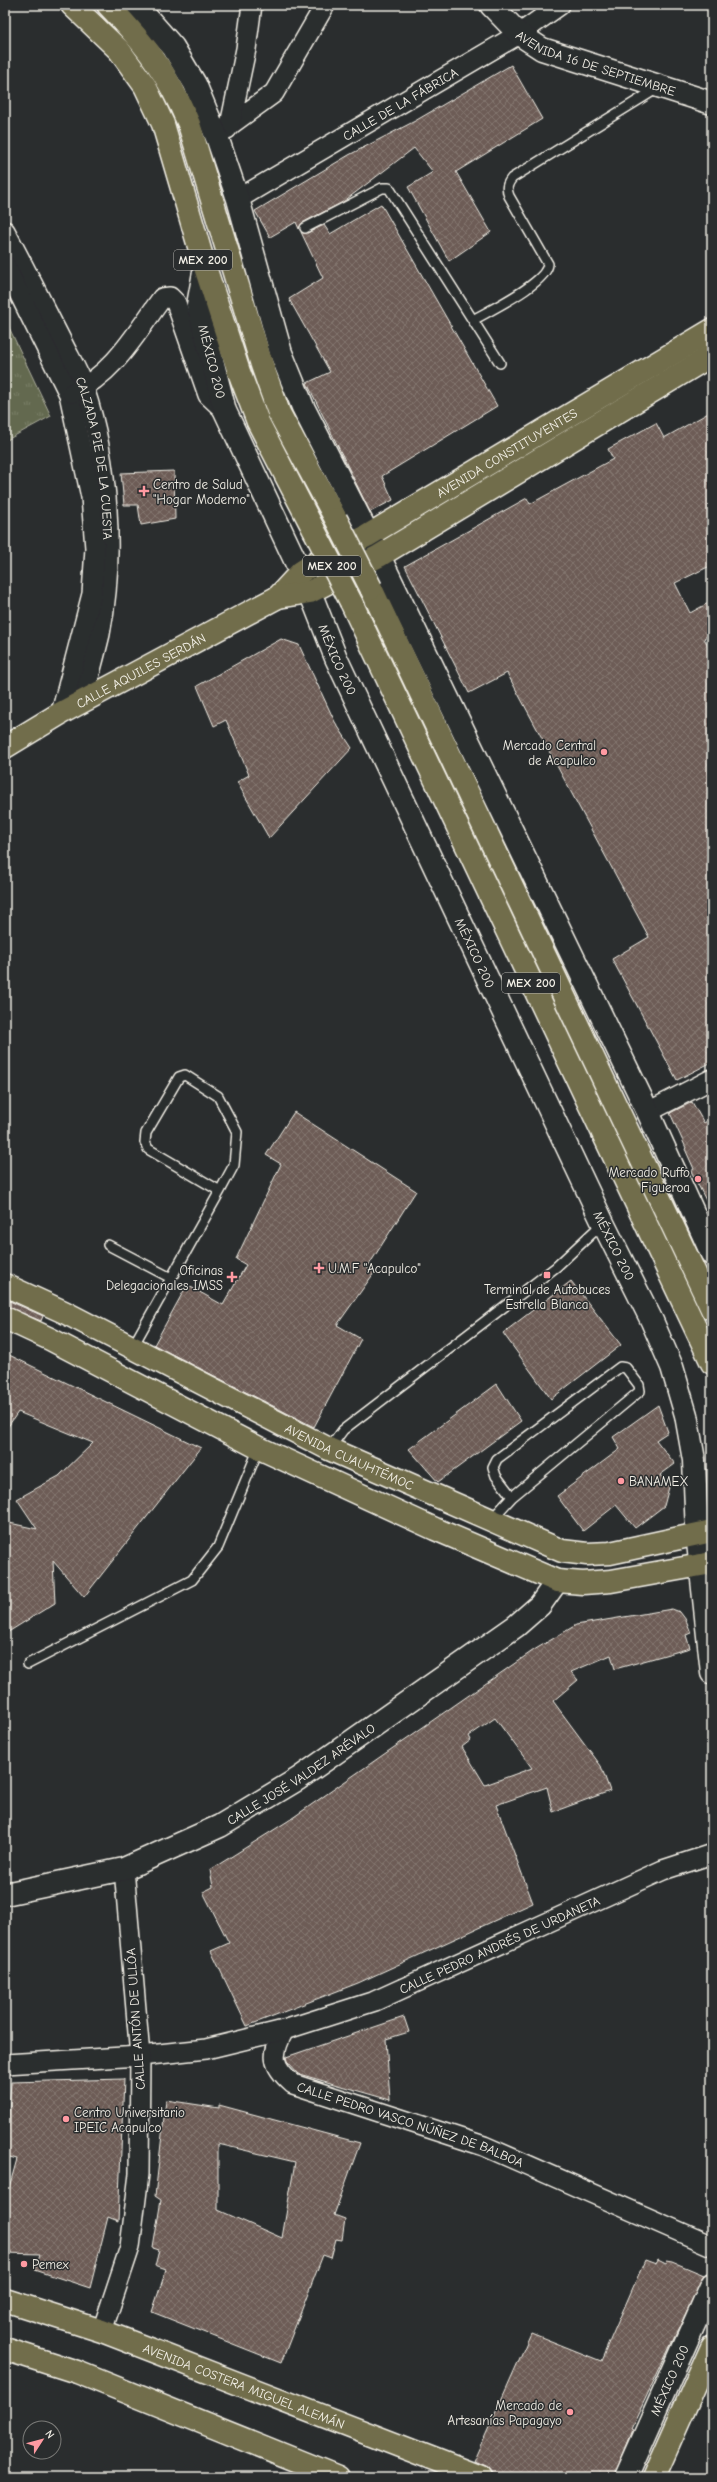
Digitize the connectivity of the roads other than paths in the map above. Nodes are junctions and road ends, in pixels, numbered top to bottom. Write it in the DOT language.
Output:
graph roads {
  1 [pos="72,5"];
  2 [pos="108,5"];
  3 [pos="136,5"];
  4 [pos="252,5"];
  5 [pos="325,5"];
  6 [pos="491,5"];
  7 [pos="560,5"];
  8 [pos="519,34"];
  9 [pos="660,86"];
  10 [pos="712,103"];
  11 [pos="224,132"];
  12 [pos="238,199"];
  13 [pos="305,228"];
  14 [pos="5,231"];
  15 [pos="5,265"];
  16 [pos="205,267"];
  17 [pos="473,320"];
  18 [pos="712,330"];
  19 [pos="712,355"];
  20 [pos="500,363"];
  21 [pos="76,391"];
  22 [pos="225,411"];
  23 [pos="367,536"];
  24 [pos="378,556"];
  25 [pos="301,572"];
  26 [pos="310,592"];
  27 [pos="278,598"];
  28 [pos="83,701"];
  29 [pos="61,713"];
  30 [pos="5,747"];
  31 [pos="712,1079"];
  32 [pos="648,1112"];
  33 [pos="220,1191"];
  34 [pos="603,1223"];
  35 [pos="108,1245"];
  36 [pos="712,1254"];
  37 [pos="171,1278"];
  38 [pos="5,1285"];
  39 [pos="712,1310"];
  40 [pos="5,1318"];
  41 [pos="132,1348"];
  42 [pos="712,1363"];
  43 [pos="259,1448"];
  44 [pos="329,1449"];
  45 [pos="512,1497"];
  46 [pos="491,1520"];
  47 [pos="704,1532"];
  48 [pos="706,1564"];
  49 [pos="557,1581"];
  50 [pos="28,1664"];
  51 [pos="712,1672"];
  52 [pos="712,1854"];
  53 [pos="124,1869"];
  54 [pos="5,1894"];
  55 [pos="284,2030"];
  56 [pos="140,2056"];
  57 [pos="5,2064"];
  58 [pos="712,2246"];
  59 [pos="712,2284"];
  60 [pos="5,2300"];
  61 [pos="102,2331"];
  62 [pos="712,2347"];
  63 [pos="5,2349"];
  64 [pos="338,2477"];
  65 [pos="480,2477"];
  66 [pos="626,2477"];
  67 [pos="654,2477"];
  1 -- 16 [label="main road, MEX 200"];
  2 -- 39 [label="main road, MEX 200, bridge"];
  3 -- 11 [label="street"];
  4 -- 11 [label="street"];
  5 -- 11 [label="street"];
  6 -- 8 [label="street, AVENIDA 16 DE SEPTIEMBRE"];
  7 -- 8 [label="street, CALLE DE LA FÁBRICA"];
  8 -- 9 [label="street, AVENIDA 16 DE SEPTIEMBRE"];
  8 -- 12 [label="street, CALLE DE LA FÁBRICA"];
  9 -- 10 [label="street, AVENIDA 16 DE SEPTIEMBRE"];
  9 -- 17 [label="lane"];
  11 -- 12 [label="street"];
  12 -- 23 [label="street"];
  13 -- 17 [label="lane"];
  14 -- 21 [label="street, CALZADA PIE DE LA CUESTA"];
  15 -- 21 [label="street, CALZADA PIE DE LA CUESTA"];
  16 -- 22 [label="street, MÉXICO 200"];
  16 -- 42 [label="main road, MEX 200, bridge"];
  17 -- 20 [label="lane"];
  18 -- 23 [label="main road, AVENIDA CONSTITUYENTES"];
  19 -- 24 [label="main road, AVENIDA CONSTITUYENTES"];
  21 -- 22 [label="street"];
  21 -- 28 [label="street, CALZADA PIE DE LA CUESTA"];
  21 -- 29 [label="street, CALZADA PIE DE LA CUESTA"];
  22 -- 25 [label="street, MÉXICO 200"];
  23 -- 24 [label="street"];
  23 -- 25 [label="main road, AVENIDA CONSTITUYENTES"];
  24 -- 26 [label="main road, AVENIDA CONSTITUYENTES"];
  24 -- 32 [label="street"];
  25 -- 26 [label="street, MÉXICO 200"];
  25 -- 27 [label="main road, CALLE AQUILES SERDÁN"];
  26 -- 27 [label="main road, CALLE AQUILES SERDÁN"];
  26 -- 34 [label="street, MÉXICO 200"];
  27 -- 28 [label="main road, CALLE AQUILES SERDÁN"];
  28 -- 29 [label="main road, CALLE AQUILES SERDÁN"];
  29 -- 30 [label="main road, CALLE AQUILES SERDÁN"];
  31 -- 32 [label="street"];
  32 -- 36 [label="street"];
  33 -- 33 [label="lane"];
  33 -- 37 [label="lane"];
  34 -- 44 [label="lane"];
  34 -- 47 [label="street, MÉXICO 200"];
  35 -- 37 [label="lane"];
  37 -- 41 [label="lane"];
  38 -- 41 [label="main road, AVENIDA CUAUHTÉMOC"];
  40 -- 43 [label="main road"];
  41 -- 44 [label="main road, AVENIDA CUAUHTÉMOC"];
  43 -- 49 [label="main road"];
  43 -- 50 [label="lane"];
  44 -- 46 [label="main road, AVENIDA CUAUHTÉMOC"];
  45 -- 45 [label="lane"];
  45 -- 46 [label="lane"];
  46 -- 47 [label="main road, AVENIDA CUAUHTÉMOC"];
  47 -- 48 [label="street, MÉXICO 200"];
  48 -- 49 [label="main road"];
  48 -- 51 [label="street, MÉXICO 200"];
  49 -- 53 [label="street, CALLE JOSÉ VALDEZ ARÉVALO"];
  52 -- 55 [label="street, CALLE PEDRO ANDRÉS DE URDANETA"];
  53 -- 54 [label="street, CALLE JOSÉ VALDEZ ARÉVALO"];
  53 -- 56 [label="street, CALLE ANTÓN DE ULLÓA"];
  55 -- 56 [label="street"];
  55 -- 58 [label="street, CALLE PEDRO VASCO NÚÑEZ DE BALBOA"];
  56 -- 57 [label="street"];
  56 -- 61 [label="street, CALLE ANTÓN DE ULLÓA"];
  59 -- 66 [label="street, MÉXICO 200"];
  60 -- 61 [label="main road, AVENIDA COSTERA MIGUEL ALEMÁN"];
  61 -- 65 [label="main road, AVENIDA COSTERA MIGUEL ALEMÁN"];
  62 -- 67 [label="main road"];
  63 -- 64 [label="main road"];
}
